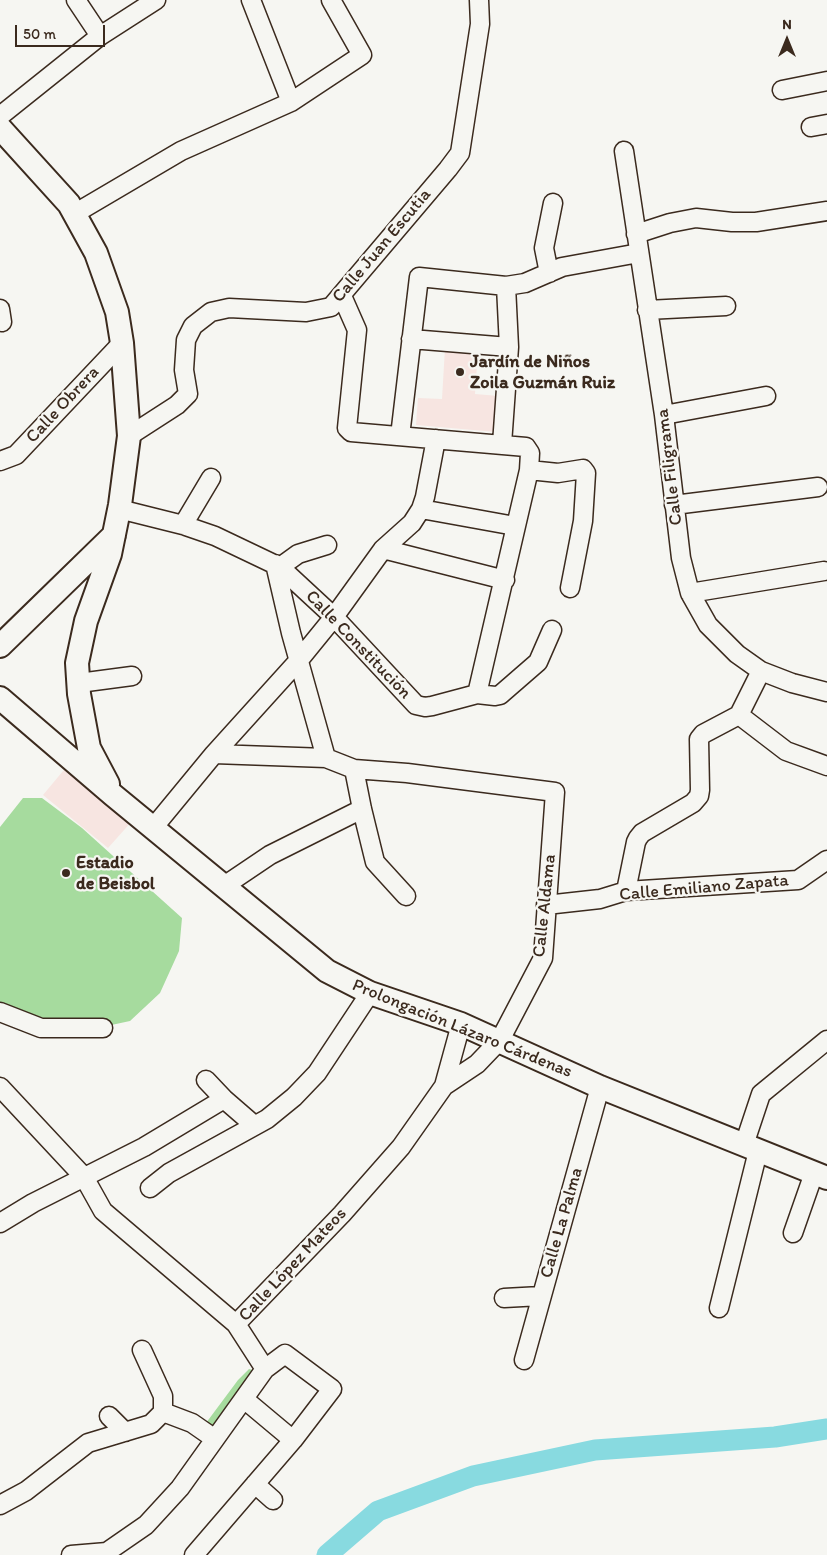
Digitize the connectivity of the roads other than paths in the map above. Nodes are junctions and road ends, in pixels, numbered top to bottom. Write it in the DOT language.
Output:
graph roads {
  1 [pos="76,0"];
  2 [pos="156,0"];
  3 [pos="251,0"];
  4 [pos="331,0"];
  5 [pos="479,0"];
  6 [pos="100,36"];
  7 [pos="827,81"];
  8 [pos="782,90"];
  9 [pos="291,102"];
  10 [pos="0,116"];
  11 [pos="0,128"];
  12 [pos="624,151"];
  13 [pos="553,203"];
  14 [pos="827,211"];
  15 [pos="74,214"];
  16 [pos="636,234"];
  17 [pos="639,253"];
  18 [pos="549,273"];
  19 [pos="506,286"];
  20 [pos="342,296"];
  21 [pos="726,306"];
  22 [pos="647,310"];
  23 [pos="411,339"];
  24 [pos="122,343"];
  25 [pos="509,347"];
  26 [pos="766,396"];
  27 [pos="664,415"];
  28 [pos="129,436"];
  29 [pos="400,436"];
  30 [pos="436,439"];
  31 [pos="502,444"];
  32 [pos="0,461"];
  33 [pos="529,470"];
  34 [pos="210,478"];
  35 [pos="818,487"];
  36 [pos="674,505"];
  37 [pos="119,509"];
  38 [pos="420,509"];
  39 [pos="183,525"];
  40 [pos="515,526"];
  41 [pos="114,535"];
  42 [pos="327,545"];
  43 [pos="383,549"];
  44 [pos="277,566"];
  45 [pos="824,571"];
  46 [pos="504,580"];
  47 [pos="570,588"];
  48 [pos="690,593"];
  49 [pos="334,617"];
  50 [pos="552,630"];
  51 [pos="0,646"];
  52 [pos="299,660"];
  53 [pos="761,671"];
  54 [pos="132,676"];
  55 [pos="79,683"];
  56 [pos="827,692"];
  57 [pos="477,694"];
  58 [pos="0,698"];
  59 [pos="739,715"];
  60 [pos="214,754"];
  61 [pos="326,758"];
  62 [pos="827,766"];
  63 [pos="354,769"];
  64 [pos="113,795"];
  65 [pos="362,809"];
  66 [pos="153,828"];
  67 [pos="827,860"];
  68 [pos="224,886"];
  69 [pos="626,891"];
  70 [pos="406,896"];
  71 [pos="546,905"];
  72 [pos="370,993"];
  73 [pos="0,1012"];
  74 [pos="461,1024"];
  75 [pos="103,1028"];
  76 [pos="500,1040"];
  77 [pos="827,1040"];
  78 [pos="206,1080"];
  79 [pos="444,1086"];
  80 [pos="600,1087"];
  81 [pos="0,1088"];
  82 [pos="224,1099"];
  83 [pos="254,1125"];
  84 [pos="751,1148"];
  85 [pos="821,1176"];
  86 [pos="84,1177"];
  87 [pos="150,1188"];
  88 [pos="0,1223"];
  89 [pos="792,1233"];
  90 [pos="541,1296"];
  91 [pos="504,1298"];
  92 [pos="719,1308"];
  93 [pos="236,1324"];
  94 [pos="142,1350"];
  95 [pos="524,1360"];
  96 [pos="265,1369"];
  97 [pos="244,1399"];
  98 [pos="163,1412"];
  99 [pos="109,1416"];
  100 [pos="125,1432"];
  101 [pos="215,1439"];
  102 [pos="293,1440"];
  103 [pos="256,1484"];
  104 [pos="273,1500"];
  105 [pos="0,1506"];
  106 [pos="111,1553"];
  107 [pos="72,1555"];
  108 [pos="194,1555"];
  1 -- 6 [label="street"];
  2 -- 6 [label="street"];
  3 -- 9 [label="street"];
  4 -- 9 [label="street"];
  5 -- 20 [label="street, Calle Juan Escutia"];
  6 -- 10 [label="street"];
  7 -- 8 [label="street"];
  9 -- 15 [label="street"];
  11 -- 15 [label="main road"];
  12 -- 16 [label="street, Calle Filigrama"];
  13 -- 18 [label="street"];
  14 -- 16 [label="street"];
  15 -- 24 [label="main road"];
  16 -- 17 [label="street, Calle Filigrama"];
  17 -- 18 [label="street"];
  17 -- 22 [label="street, Calle Filigrama"];
  18 -- 19 [label="street"];
  19 -- 23 [label="street"];
  19 -- 25 [label="street"];
  20 -- 28 [label="street, Calle Juan Escutia"];
  20 -- 29 [label="street"];
  21 -- 22 [label="street"];
  22 -- 27 [label="street, Calle Filigrama"];
  23 -- 25 [label="street"];
  23 -- 29 [label="street"];
  24 -- 28 [label="main road"];
  24 -- 32 [label="street, Calle Obrera"];
  25 -- 31 [label="street"];
  26 -- 27 [label="street"];
  27 -- 36 [label="street, Calle Filigrama"];
  28 -- 37 [label="main road"];
  29 -- 30 [label="street"];
  30 -- 31 [label="street"];
  30 -- 38 [label="street"];
  31 -- 33 [label="street"];
  33 -- 40 [label="street"];
  33 -- 47 [label="street"];
  34 -- 39 [label="street"];
  35 -- 36 [label="street"];
  36 -- 48 [label="street, Calle Filigrama"];
  37 -- 39 [label="street, Calle Constitución"];
  37 -- 41 [label="main road"];
  38 -- 40 [label="street"];
  38 -- 43 [label="street"];
  39 -- 44 [label="street, Calle Constitución"];
  40 -- 46 [label="street"];
  41 -- 51 [label="main road"];
  41 -- 55 [label="main road"];
  42 -- 44 [label="street"];
  43 -- 46 [label="street"];
  43 -- 49 [label="street"];
  44 -- 49 [label="street, Calle Constitución"];
  44 -- 52 [label="street"];
  45 -- 48 [label="street"];
  46 -- 57 [label="street"];
  48 -- 53 [label="street, Calle Filigrama"];
  49 -- 52 [label="street"];
  49 -- 57 [label="street, Calle Constitución"];
  50 -- 57 [label="street, Calle Constitución"];
  52 -- 60 [label="street"];
  52 -- 61 [label="street"];
  53 -- 56 [label="street, Calle Filigrama"];
  53 -- 59 [label="street"];
  54 -- 55 [label="street"];
  55 -- 64 [label="main road"];
  58 -- 64 [label="main road, Prolongación Lázaro Cárdenas"];
  59 -- 62 [label="street"];
  59 -- 69 [label="street"];
  60 -- 61 [label="street"];
  60 -- 66 [label="street"];
  61 -- 63 [label="street"];
  63 -- 65 [label="street"];
  63 -- 71 [label="street, Calle Aldama"];
  64 -- 66 [label="main road, Prolongación Lázaro Cárdenas"];
  65 -- 68 [label="street"];
  65 -- 70 [label="street"];
  66 -- 68 [label="main road, Prolongación Lázaro Cárdenas"];
  67 -- 69 [label="street, Calle Emiliano Zapata"];
  68 -- 72 [label="main road, Prolongación Lázaro Cárdenas"];
  69 -- 71 [label="street, Calle Emiliano Zapata"];
  71 -- 76 [label="street, Calle Aldama"];
  72 -- 74 [label="main road, Prolongación Lázaro Cárdenas"];
  72 -- 83 [label="street"];
  73 -- 75 [label="street"];
  74 -- 76 [label="main road, Prolongación Lázaro Cárdenas"];
  74 -- 79 [label="street, Calle López Mateos"];
  76 -- 79 [label="street, Calle López Mateos"];
  76 -- 80 [label="main road, Prolongación Lázaro Cárdenas"];
  77 -- 84 [label="street"];
  78 -- 82 [label="street"];
  79 -- 93 [label="street, Calle López Mateos"];
  80 -- 84 [label="main road, Prolongación Lázaro Cárdenas"];
  80 -- 90 [label="street, Calle La Palma"];
  81 -- 86 [label="street"];
  82 -- 83 [label="street"];
  82 -- 86 [label="street"];
  83 -- 87 [label="street"];
  84 -- 85 [label="main road, Prolongación Lázaro Cárdenas"];
  84 -- 92 [label="street"];
  85 -- 89 [label="street"];
  86 -- 88 [label="street"];
  86 -- 93 [label="street"];
  90 -- 91 [label="street"];
  90 -- 95 [label="street, Calle La Palma"];
  93 -- 96 [label="street, Calle López Mateos"];
  94 -- 98 [label="street"];
  96 -- 97 [label="street"];
  96 -- 102 [label="street"];
  97 -- 101 [label="street"];
  97 -- 102 [label="street"];
  98 -- 100 [label="street"];
  98 -- 101 [label="street"];
  99 -- 100 [label="street"];
  100 -- 105 [label="street"];
  101 -- 106 [label="street"];
  102 -- 103 [label="street"];
  103 -- 104 [label="street"];
  103 -- 108 [label="street"];
  106 -- 107 [label="street"];
}
